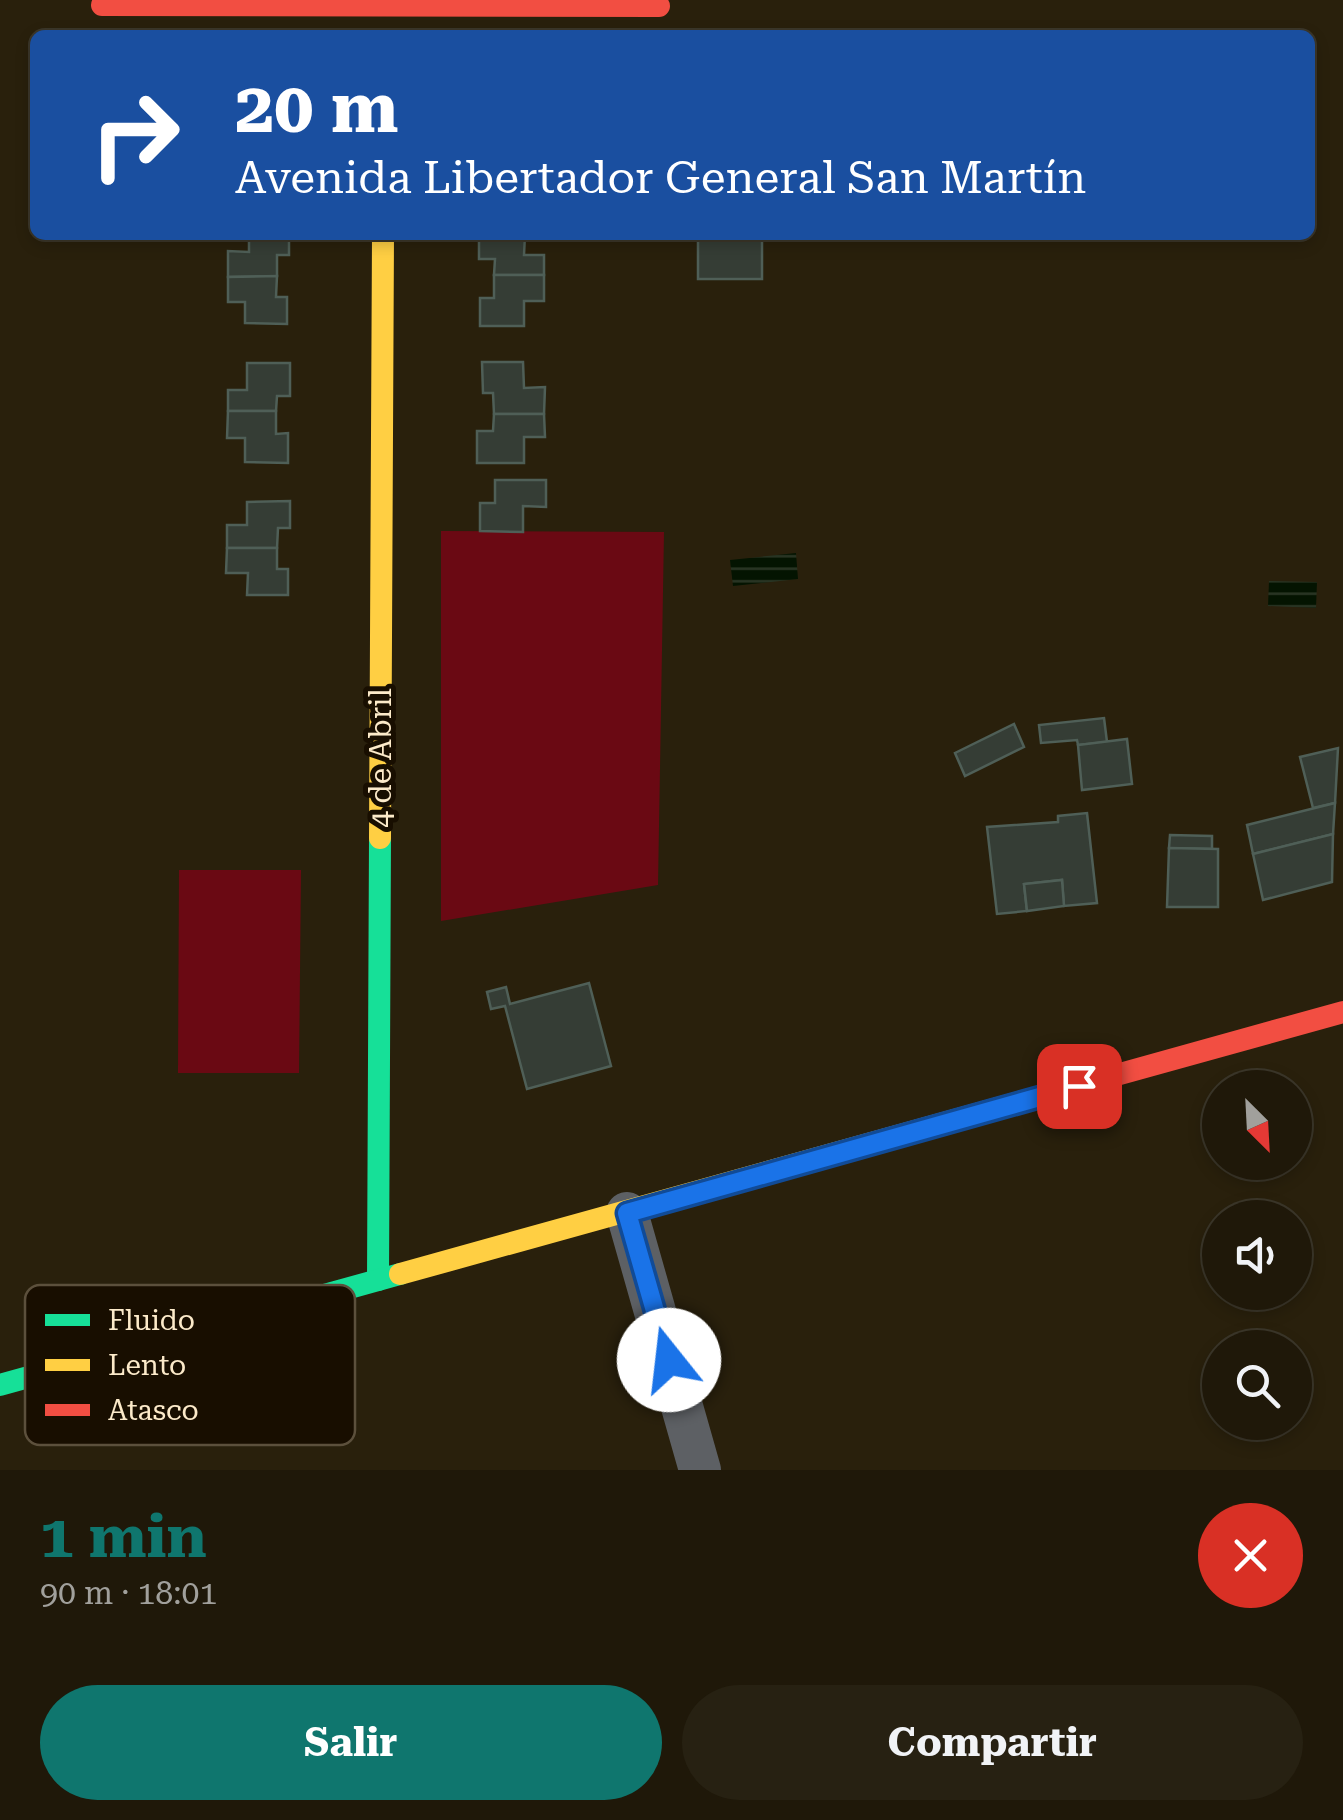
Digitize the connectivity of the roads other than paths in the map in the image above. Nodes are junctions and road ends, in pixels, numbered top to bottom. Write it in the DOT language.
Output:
graph roads {
  1 [pos="102,5"];
  2 [pos="659,6"];
  3 [pos="384,13"];
  4 [pos="383,240"];
  5 [pos="1343,1012"];
  6 [pos="627,1213"];
  7 [pos="378,1280"];
  8 [pos="355,1286"];
  9 [pos="25,1378"];
  10 [pos="0,1385"];
  11 [pos="700,1470"];
  1 -- 3 [label="street"];
  2 -- 3 [label="street"];
  4 -- 7 [label="street, 4 de Abril"];
  5 -- 6 [label="street"];
  6 -- 7 [label="street"];
  6 -- 11 [label="street"];
  7 -- 8 [label="street"];
  9 -- 10 [label="street"];
}
